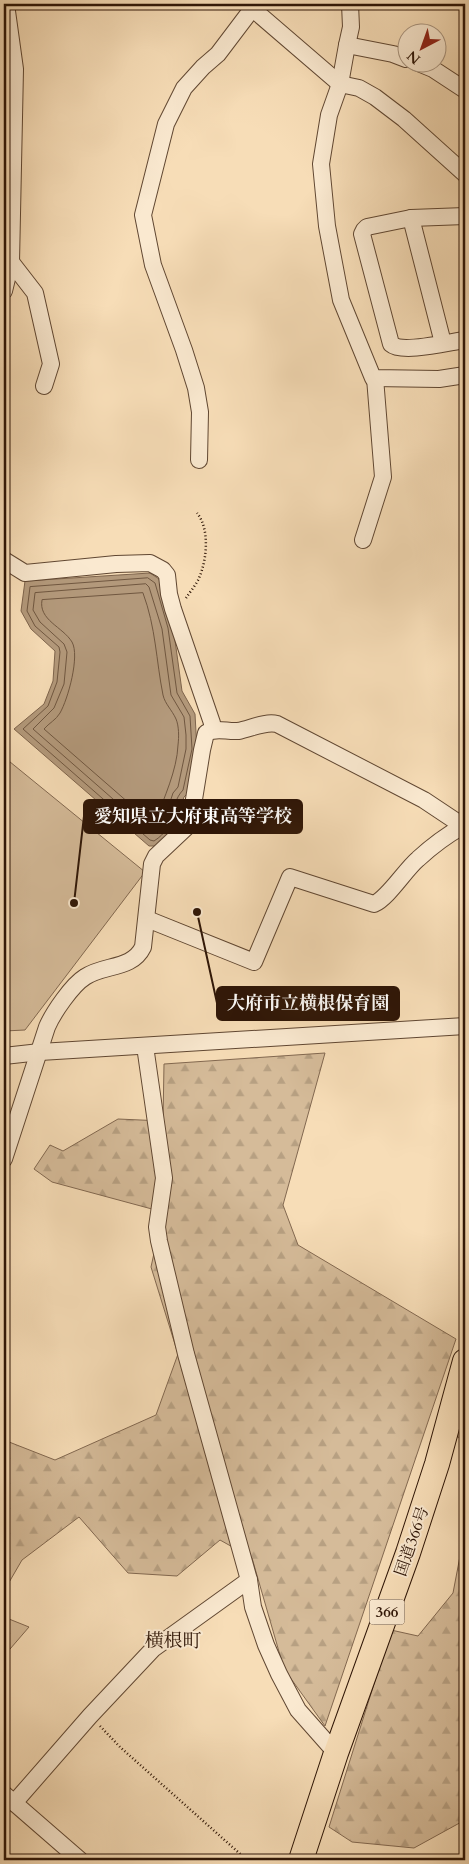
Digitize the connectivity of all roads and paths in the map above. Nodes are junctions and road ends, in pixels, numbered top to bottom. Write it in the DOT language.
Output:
graph roads {
  1 [pos="6,4"];
  2 [pos="350,4"];
  3 [pos="250,6"];
  4 [pos="347,45"];
  5 [pos="396,55"];
  6 [pos="10,68"];
  7 [pos="438,72"];
  8 [pos="340,84"];
  9 [pos="465,90"];
  10 [pos="465,174"];
  11 [pos="8,191"];
  12 [pos="465,216"];
  13 [pos="411,218"];
  14 [pos="11,262"];
  15 [pos="4,291"];
  16 [pos="465,340"];
  17 [pos="442,343"];
  18 [pos="465,375"];
  19 [pos="375,378"];
  20 [pos="44,386"];
  21 [pos="199,460"];
  22 [pos="197,513"];
  23 [pos="363,540"];
  24 [pos="4,560"];
  25 [pos="184,601"];
  26 [pos="212,730"];
  27 [pos="464,825"];
  28 [pos="147,919"];
  29 [pos="465,1026"];
  30 [pos="145,1046"];
  31 [pos="40,1052"];
  32 [pos="4,1056"];
  33 [pos="4,1158"];
  34 [pos="465,1361"];
  35 [pos="249,1580"];
  36 [pos="90,1716"];
  37 [pos="336,1753"];
  38 [pos="9,1798"];
  39 [pos="80,1860"];
  40 [pos="247,1860"];
  41 [pos="301,1860"];
  1 -- 6 [label="street"];
  2 -- 4 [label="street"];
  3 -- 8 [label="street"];
  3 -- 21 [label="street"];
  4 -- 5 [label="street"];
  4 -- 8 [label="street"];
  6 -- 11 [label="street"];
  7 -- 9 [label="street"];
  8 -- 10 [label="street"];
  8 -- 19 [label="street"];
  11 -- 14 [label="street"];
  12 -- 13 [label="street"];
  13 -- 17 [label="street"];
  13 -- 17 [label="street"];
  14 -- 15 [label="street"];
  14 -- 20 [label="street"];
  16 -- 17 [label="street"];
  18 -- 19 [label="street"];
  19 -- 23 [label="street"];
  22 -- 25 [label="path"];
  24 -- 26 [label="street"];
  26 -- 27 [label="street"];
  26 -- 28 [label="street"];
  27 -- 28 [label="street"];
  28 -- 31 [label="street"];
  29 -- 30 [label="street"];
  30 -- 31 [label="street"];
  30 -- 35 [label="street"];
  31 -- 32 [label="street"];
  31 -- 33 [label="street"];
  34 -- 37 [label="highway, 国道366号 / 366"];
  35 -- 36 [label="street"];
  35 -- 37 [label="street"];
  36 -- 38 [label="street"];
  36 -- 40 [label="path"];
  37 -- 41 [label="highway, 国道366号 / 366"];
  38 -- 39 [label="street"];
}
